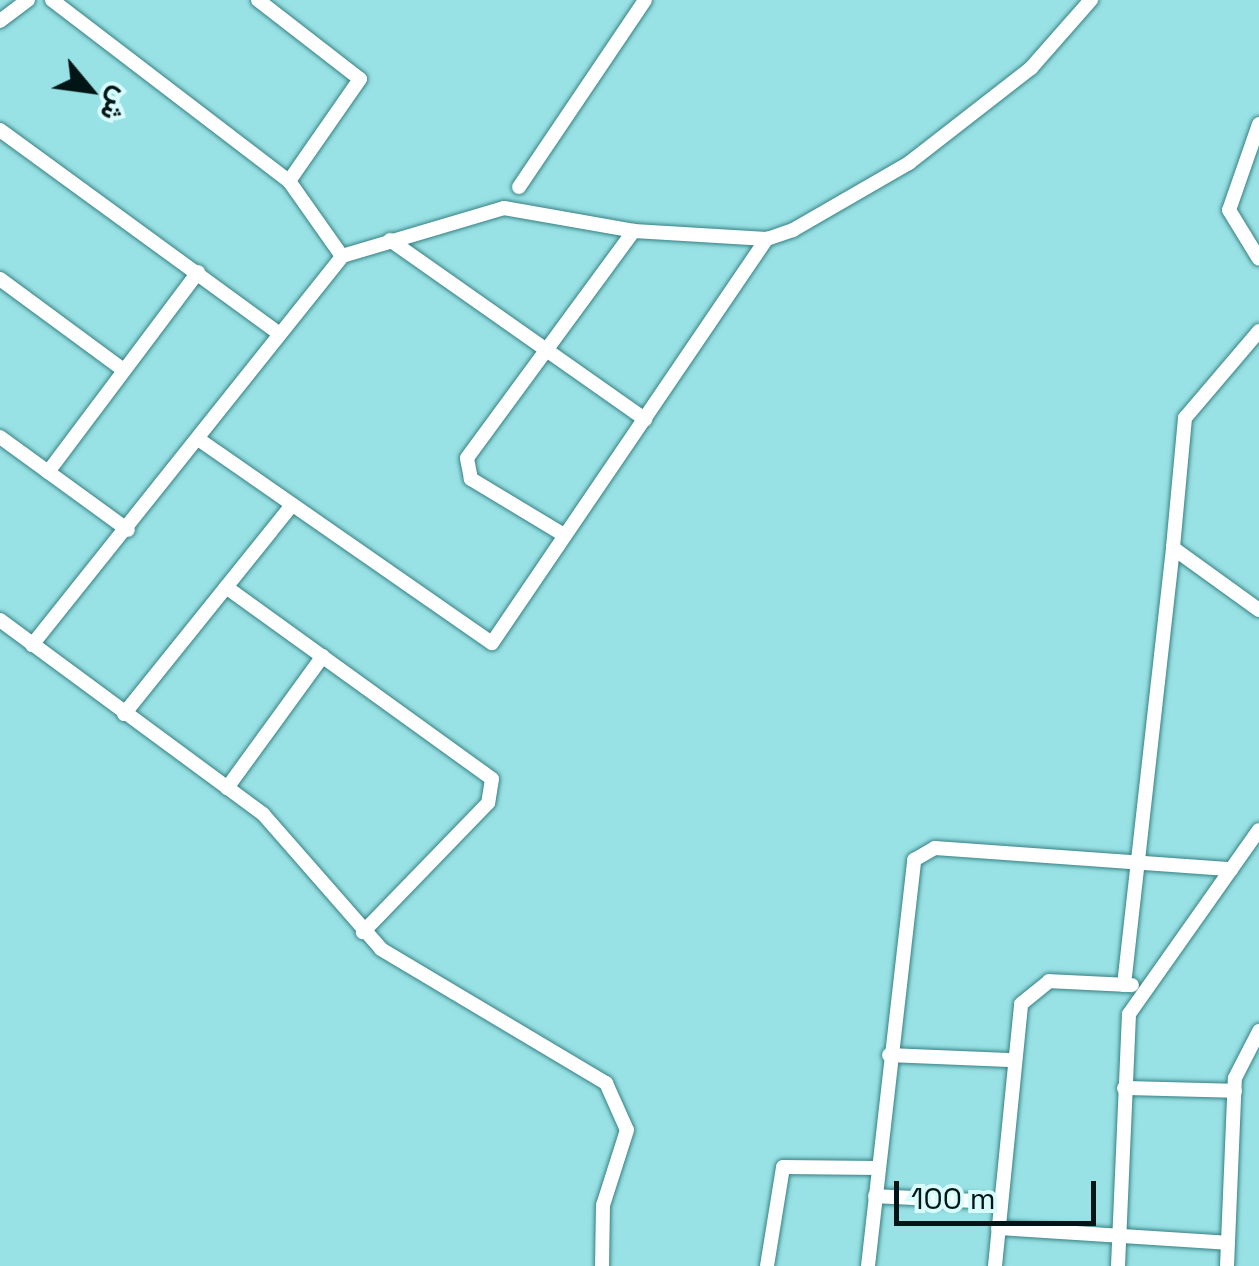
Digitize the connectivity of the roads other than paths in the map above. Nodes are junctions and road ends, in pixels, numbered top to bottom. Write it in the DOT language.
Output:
graph roads {
  1 [pos="28,0"];
  2 [pos="52,0"];
  3 [pos="258,0"];
  4 [pos="645,0"];
  5 [pos="1091,0"];
  6 [pos="0,21"];
  7 [pos="1259,124"];
  8 [pos="0,130"];
  9 [pos="290,181"];
  10 [pos="519,187"];
  11 [pos="634,231"];
  12 [pos="768,238"];
  13 [pos="390,240"];
  14 [pos="342,256"];
  15 [pos="1259,260"];
  16 [pos="198,272"];
  17 [pos="0,280"];
  18 [pos="1259,332"];
  19 [pos="280,334"];
  20 [pos="547,350"];
  21 [pos="122,369"];
  22 [pos="645,419"];
  23 [pos="0,437"];
  24 [pos="200,441"];
  25 [pos="48,472"];
  26 [pos="291,506"];
  27 [pos="128,530"];
  28 [pos="564,535"];
  29 [pos="1173,548"];
  30 [pos="226,587"];
  31 [pos="1259,610"];
  32 [pos="0,620"];
  33 [pos="32,645"];
  34 [pos="324,656"];
  35 [pos="124,714"];
  36 [pos="226,788"];
  37 [pos="1259,830"];
  38 [pos="1133,862"];
  39 [pos="1230,869"];
  40 [pos="363,932"];
  41 [pos="1124,985"];
  42 [pos="1143,986"];
  43 [pos="1259,1031"];
  44 [pos="889,1055"];
  45 [pos="1008,1060"];
  46 [pos="1124,1088"];
  47 [pos="1234,1092"];
  48 [pos="878,1168"];
  49 [pos="875,1196"];
  50 [pos="1000,1202"];
  51 [pos="998,1228"];
  52 [pos="1119,1238"];
  53 [pos="1228,1243"];
  54 [pos="602,1266"];
  55 [pos="766,1266"];
  56 [pos="868,1266"];
  57 [pos="995,1266"];
  58 [pos="1118,1266"];
  59 [pos="1228,1266"];
  1 -- 6 [label="street"];
  2 -- 9 [label="street"];
  3 -- 9 [label="street"];
  4 -- 10 [label="street"];
  5 -- 12 [label="street"];
  7 -- 15 [label="street"];
  8 -- 16 [label="street"];
  9 -- 14 [label="street"];
  11 -- 12 [label="street"];
  11 -- 13 [label="street"];
  11 -- 20 [label="street"];
  12 -- 22 [label="street"];
  13 -- 14 [label="street"];
  13 -- 20 [label="street"];
  14 -- 19 [label="street"];
  16 -- 19 [label="street"];
  16 -- 21 [label="street"];
  17 -- 21 [label="street"];
  18 -- 29 [label="street"];
  19 -- 24 [label="street"];
  20 -- 22 [label="street"];
  20 -- 28 [label="street"];
  21 -- 25 [label="street"];
  22 -- 28 [label="street"];
  23 -- 25 [label="street"];
  24 -- 26 [label="street"];
  24 -- 27 [label="street"];
  25 -- 27 [label="street"];
  26 -- 28 [label="street"];
  26 -- 30 [label="street"];
  27 -- 33 [label="street"];
  29 -- 31 [label="street"];
  29 -- 38 [label="street"];
  30 -- 34 [label="street"];
  30 -- 35 [label="street"];
  32 -- 33 [label="street"];
  33 -- 35 [label="street"];
  34 -- 36 [label="street"];
  34 -- 40 [label="street"];
  35 -- 36 [label="street"];
  36 -- 40 [label="street"];
  37 -- 39 [label="street"];
  38 -- 39 [label="street"];
  38 -- 41 [label="street"];
  38 -- 44 [label="street"];
  39 -- 42 [label="street"];
  40 -- 54 [label="street"];
  41 -- 42 [label="street"];
  41 -- 45 [label="street"];
  42 -- 46 [label="street"];
  43 -- 47 [label="street"];
  44 -- 45 [label="street"];
  44 -- 48 [label="street"];
  45 -- 50 [label="street"];
  46 -- 47 [label="street"];
  46 -- 52 [label="street"];
  47 -- 53 [label="street"];
  48 -- 49 [label="street"];
  48 -- 55 [label="street"];
  49 -- 50 [label="street"];
  49 -- 56 [label="street"];
  50 -- 51 [label="street"];
  51 -- 52 [label="street"];
  51 -- 57 [label="street"];
  52 -- 53 [label="street"];
  52 -- 58 [label="street"];
  53 -- 59 [label="street"];
}
